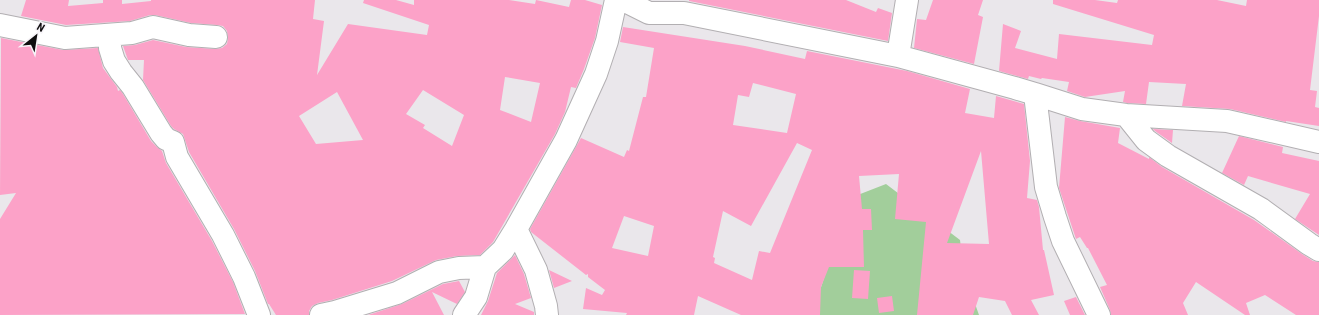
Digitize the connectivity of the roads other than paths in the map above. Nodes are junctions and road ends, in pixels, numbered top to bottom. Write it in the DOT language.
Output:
graph roads {
  1 [pos="616,0"];
  2 [pos="623,0"];
  3 [pos="907,0"];
  4 [pos="0,25"];
  5 [pos="110,36"];
  6 [pos="216,37"];
  7 [pos="898,56"];
  8 [pos="1035,94"];
  9 [pos="1126,115"];
  10 [pos="1319,142"];
  11 [pos="516,230"];
  12 [pos="1319,250"];
  13 [pos="485,268"];
  14 [pos="259,315"];
  15 [pos="322,315"];
  16 [pos="464,315"];
  17 [pos="547,315"];
  18 [pos="1099,315"];
  1 -- 11 [label="street"];
  2 -- 7 [label="street"];
  3 -- 7 [label="street"];
  4 -- 5 [label="street"];
  5 -- 6 [label="street"];
  5 -- 14 [label="street"];
  7 -- 8 [label="street"];
  8 -- 9 [label="street"];
  8 -- 18 [label="street"];
  9 -- 10 [label="street"];
  9 -- 12 [label="street"];
  11 -- 13 [label="street"];
  11 -- 17 [label="street"];
  13 -- 15 [label="street"];
  13 -- 16 [label="street"];
}
